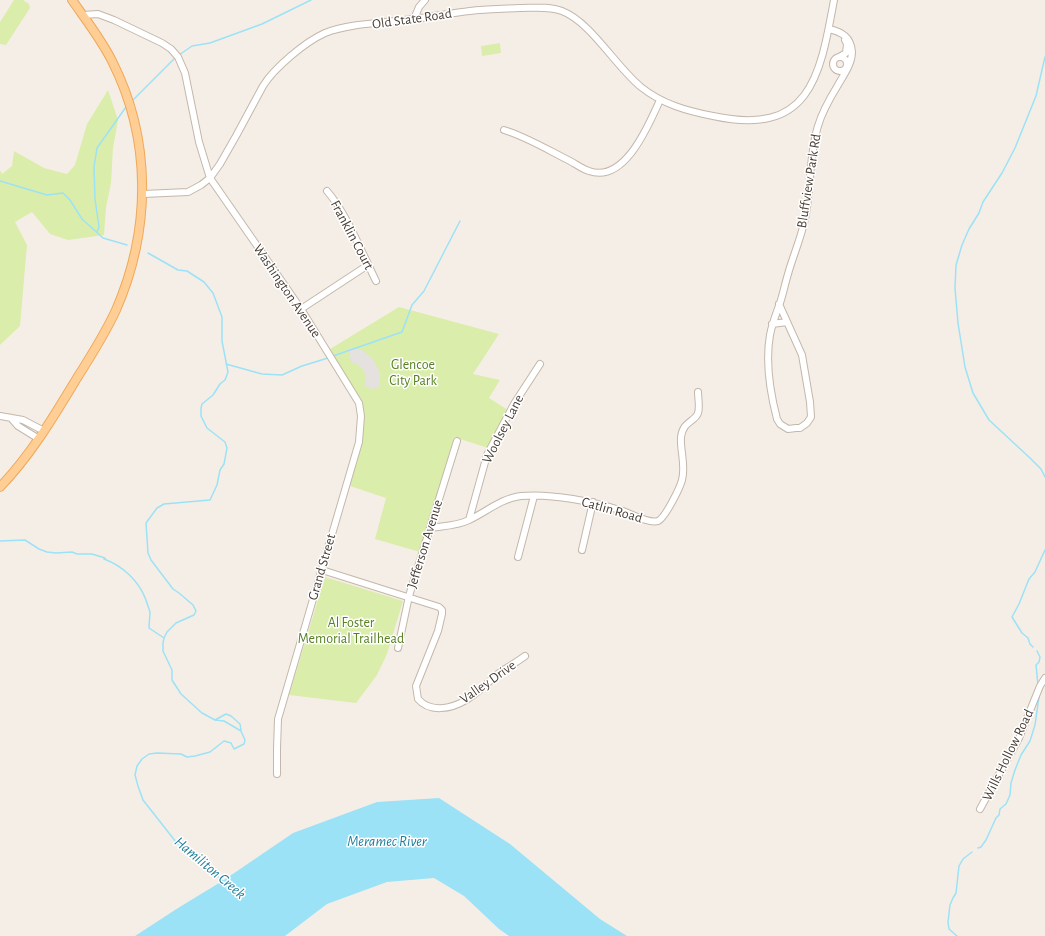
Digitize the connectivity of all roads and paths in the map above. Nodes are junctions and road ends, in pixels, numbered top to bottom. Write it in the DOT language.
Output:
graph roads {
  1 [pos="72,0"];
  2 [pos="425,0"];
  3 [pos="834,0"];
  4 [pos="83,15"];
  5 [pos="414,19"];
  6 [pos="832,30"];
  7 [pos="839,57"];
  8 [pos="835,68"];
  9 [pos="839,83"];
  10 [pos="660,100"];
  11 [pos="504,130"];
  12 [pos="210,178"];
  13 [pos="327,191"];
  14 [pos="143,194"];
  15 [pos="368,264"];
  16 [pos="376,281"];
  17 [pos="780,304"];
  18 [pos="301,310"];
  19 [pos="787,322"];
  20 [pos="772,324"];
  21 [pos="540,364"];
  22 [pos="698,392"];
  23 [pos="360,407"];
  24 [pos="0,416"];
  25 [pos="11,418"];
  26 [pos="44,431"];
  27 [pos="38,439"];
  28 [pos="457,441"];
  29 [pos="0,487"];
  30 [pos="534,496"];
  31 [pos="593,502"];
  32 [pos="469,520"];
  33 [pos="430,528"];
  34 [pos="582,550"];
  35 [pos="518,557"];
  36 [pos="322,570"];
  37 [pos="409,596"];
  38 [pos="398,648"];
  39 [pos="525,656"];
  40 [pos="1045,678"];
  41 [pos="277,774"];
  42 [pos="980,809"];
  1 -- 4 [label="main road"];
  2 -- 5 [label="street"];
  3 -- 6 [label="street, Old State Road"];
  4 -- 12 [label="street, Washington Avenue"];
  4 -- 14 [label="main road"];
  5 -- 10 [label="street, Old State Road"];
  5 -- 12 [label="street, Old State Road"];
  6 -- 7 [label="street"];
  6 -- 9 [label="street, Bluffview Park Rd"];
  6 -- 10 [label="street, Old State Road"];
  7 -- 8 [label="street"];
  7 -- 8 [label="street"];
  8 -- 9 [label="street"];
  9 -- 17 [label="street, Bluffview Park Rd"];
  10 -- 11 [label="street"];
  12 -- 14 [label="street, Old State Road"];
  12 -- 18 [label="street, Washington Avenue"];
  13 -- 15 [label="street, Franklin Court"];
  14 -- 26 [label="main road"];
  15 -- 16 [label="street, Franklin Court"];
  15 -- 18 [label="street"];
  17 -- 19 [label="street, Bluffview Park Rd"];
  17 -- 20 [label="street, Bluffview Park Rd"];
  18 -- 23 [label="street, Washington Avenue"];
  19 -- 20 [label="street"];
  19 -- 20 [label="street, Bluffview Park Rd"];
  21 -- 32 [label="street, Woolsey Lane"];
  22 -- 31 [label="street, Catlin Road"];
  23 -- 36 [label="street, Grand Street"];
  24 -- 25 [label="street"];
  25 -- 26 [label="street"];
  25 -- 27 [label="street"];
  26 -- 27 [label="main road"];
  27 -- 29 [label="main road"];
  28 -- 33 [label="street, Jefferson Avenue"];
  30 -- 31 [label="street, Catlin Road"];
  30 -- 32 [label="street, Catlin Road"];
  30 -- 35 [label="street"];
  31 -- 34 [label="street"];
  32 -- 33 [label="street, Catlin Road"];
  33 -- 37 [label="street, Jefferson Avenue"];
  36 -- 37 [label="street"];
  36 -- 41 [label="street, Grand Street"];
  37 -- 38 [label="street, Jefferson Avenue"];
  37 -- 39 [label="street, Valley Drive"];
  40 -- 42 [label="street, Wills Hollow Road"];
}
